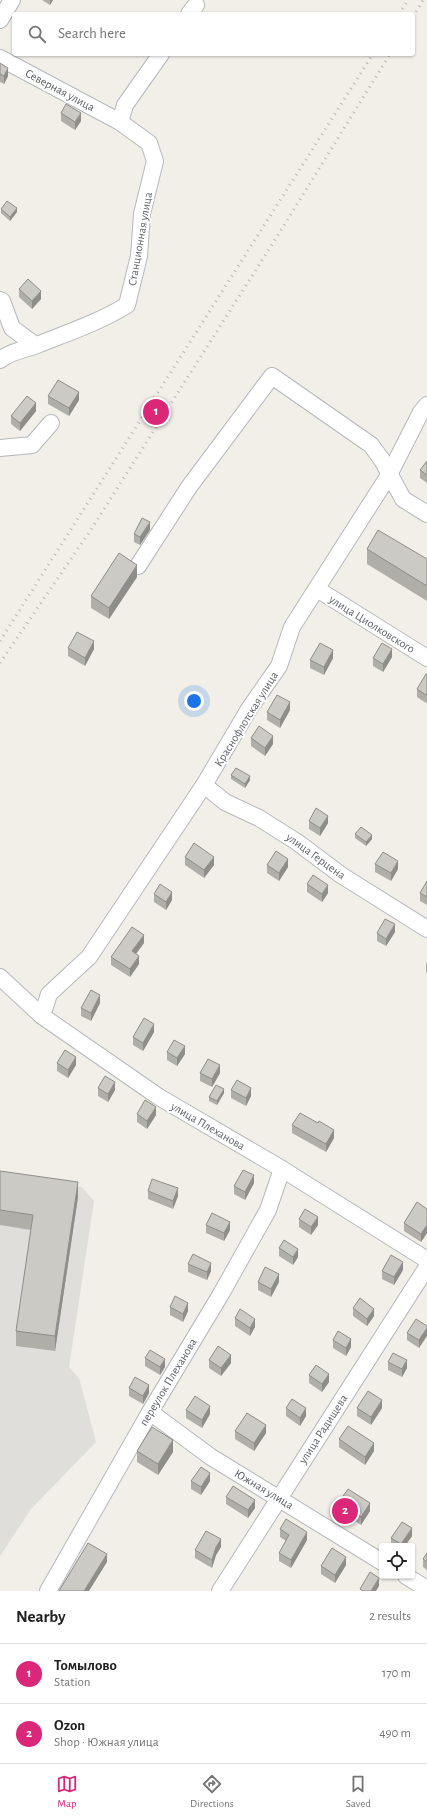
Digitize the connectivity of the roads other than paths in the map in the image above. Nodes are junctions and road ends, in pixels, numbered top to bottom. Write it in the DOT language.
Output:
graph roads {
  1 [pos="12,0"];
  2 [pos="0,20"];
  3 [pos="160,56"];
  4 [pos="0,58"];
  5 [pos="120,122"];
  6 [pos="1,298"];
  7 [pos="12,328"];
  8 [pos="36,345"];
  9 [pos="4,356"];
  10 [pos="427,405"];
  11 [pos="51,423"];
  12 [pos="0,448"];
  13 [pos="389,475"];
  14 [pos="427,514"];
  15 [pos="138,566"];
  16 [pos="317,589"];
  17 [pos="427,658"];
  18 [pos="204,785"];
  19 [pos="427,929"];
  20 [pos="0,977"];
  21 [pos="42,1016"];
  22 [pos="282,1170"];
  23 [pos="427,1260"];
  24 [pos="427,1268"];
  25 [pos="150,1412"];
  26 [pos="279,1498"];
  27 [pos="379,1560"];
  28 [pos="411,1579"];
  29 [pos="427,1589"];
  30 [pos="48,1591"];
  31 [pos="220,1591"];
  1 -- 2 [label="street"];
  3 -- 5 [label="street"];
  4 -- 5 [label="street, Северная улица"];
  5 -- 8 [label="street, Станционная улица"];
  6 -- 7 [label="street"];
  7 -- 8 [label="street"];
  7 -- 9 [label="street"];
  8 -- 9 [label="street, Станционная улица"];
  10 -- 13 [label="street, Краснофлотская улица"];
  11 -- 12 [label="street"];
  13 -- 14 [label="street"];
  13 -- 15 [label="street"];
  13 -- 16 [label="street, Краснофлотская улица"];
  16 -- 17 [label="street, улица Циолковского"];
  16 -- 18 [label="street, Краснофлотская улица"];
  18 -- 19 [label="street, улица Герцена"];
  18 -- 21 [label="street, Краснофлотская улица"];
  20 -- 21 [label="street, улица Плеханова"];
  21 -- 22 [label="street, улица Плеханова"];
  22 -- 23 [label="street, улица Плеханова"];
  22 -- 25 [label="street, переулок Плеханова"];
  24 -- 26 [label="street, улица Радищева"];
  25 -- 26 [label="street, Южная улица"];
  25 -- 30 [label="street, переулок Плеханова"];
  26 -- 27 [label="street, Южная улица"];
  26 -- 31 [label="street, улица Радищева"];
  28 -- 29 [label="street"];
}
